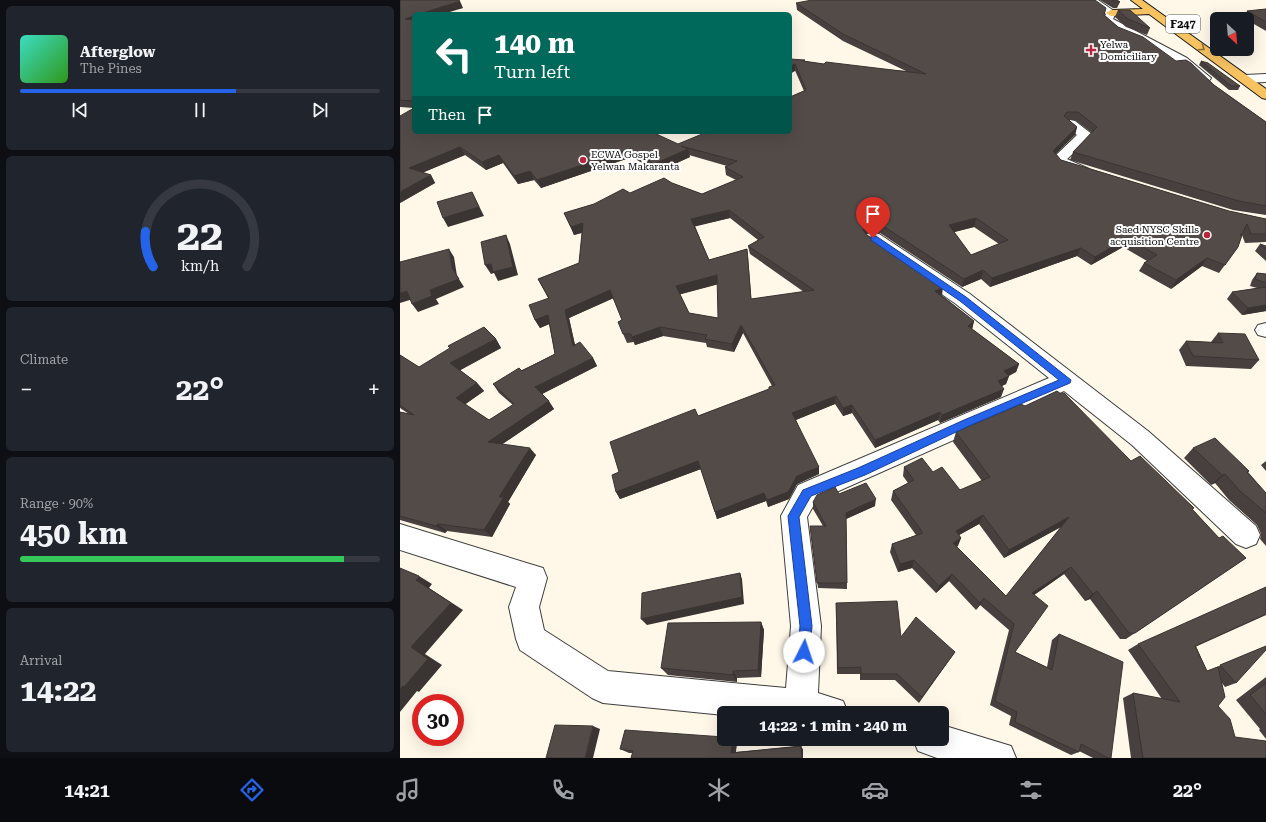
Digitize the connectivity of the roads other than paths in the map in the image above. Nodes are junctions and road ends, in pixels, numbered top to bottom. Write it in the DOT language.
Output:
graph roads {
  1 [pos="1092,0"];
  2 [pos="1136,0"];
  3 [pos="1150,0"];
  4 [pos="1166,11"];
  5 [pos="1151,12"];
  6 [pos="1111,13"];
  7 [pos="1210,41"];
  8 [pos="1231,56"];
  9 [pos="1245,79"];
  10 [pos="1264,79"];
  11 [pos="1214,87"];
  12 [pos="1266,95"];
  13 [pos="1070,124"];
  14 [pos="1101,176"];
  15 [pos="873,238"];
  16 [pos="1067,380"];
  17 [pos="1246,535"];
  18 [pos="400,537"];
  19 [pos="801,706"];
  20 [pos="949,744"];
  21 [pos="999,758"];
  1 -- 6 [label="street"];
  2 -- 5 [label="main road, F247"];
  3 -- 4 [label="main road, F247"];
  4 -- 5 [label="main road"];
  4 -- 7 [label="main road, F247"];
  5 -- 6 [label="main road"];
  5 -- 9 [label="main road, F247, one-way"];
  6 -- 11 [label="street"];
  8 -- 10 [label="main road"];
  9 -- 10 [label="street"];
  9 -- 12 [label="main road, F247"];
  13 -- 14 [label="street"];
  15 -- 16 [label="street"];
  16 -- 17 [label="street"];
  16 -- 19 [label="street"];
  18 -- 19 [label="street"];
  20 -- 21 [label="street"];
}
